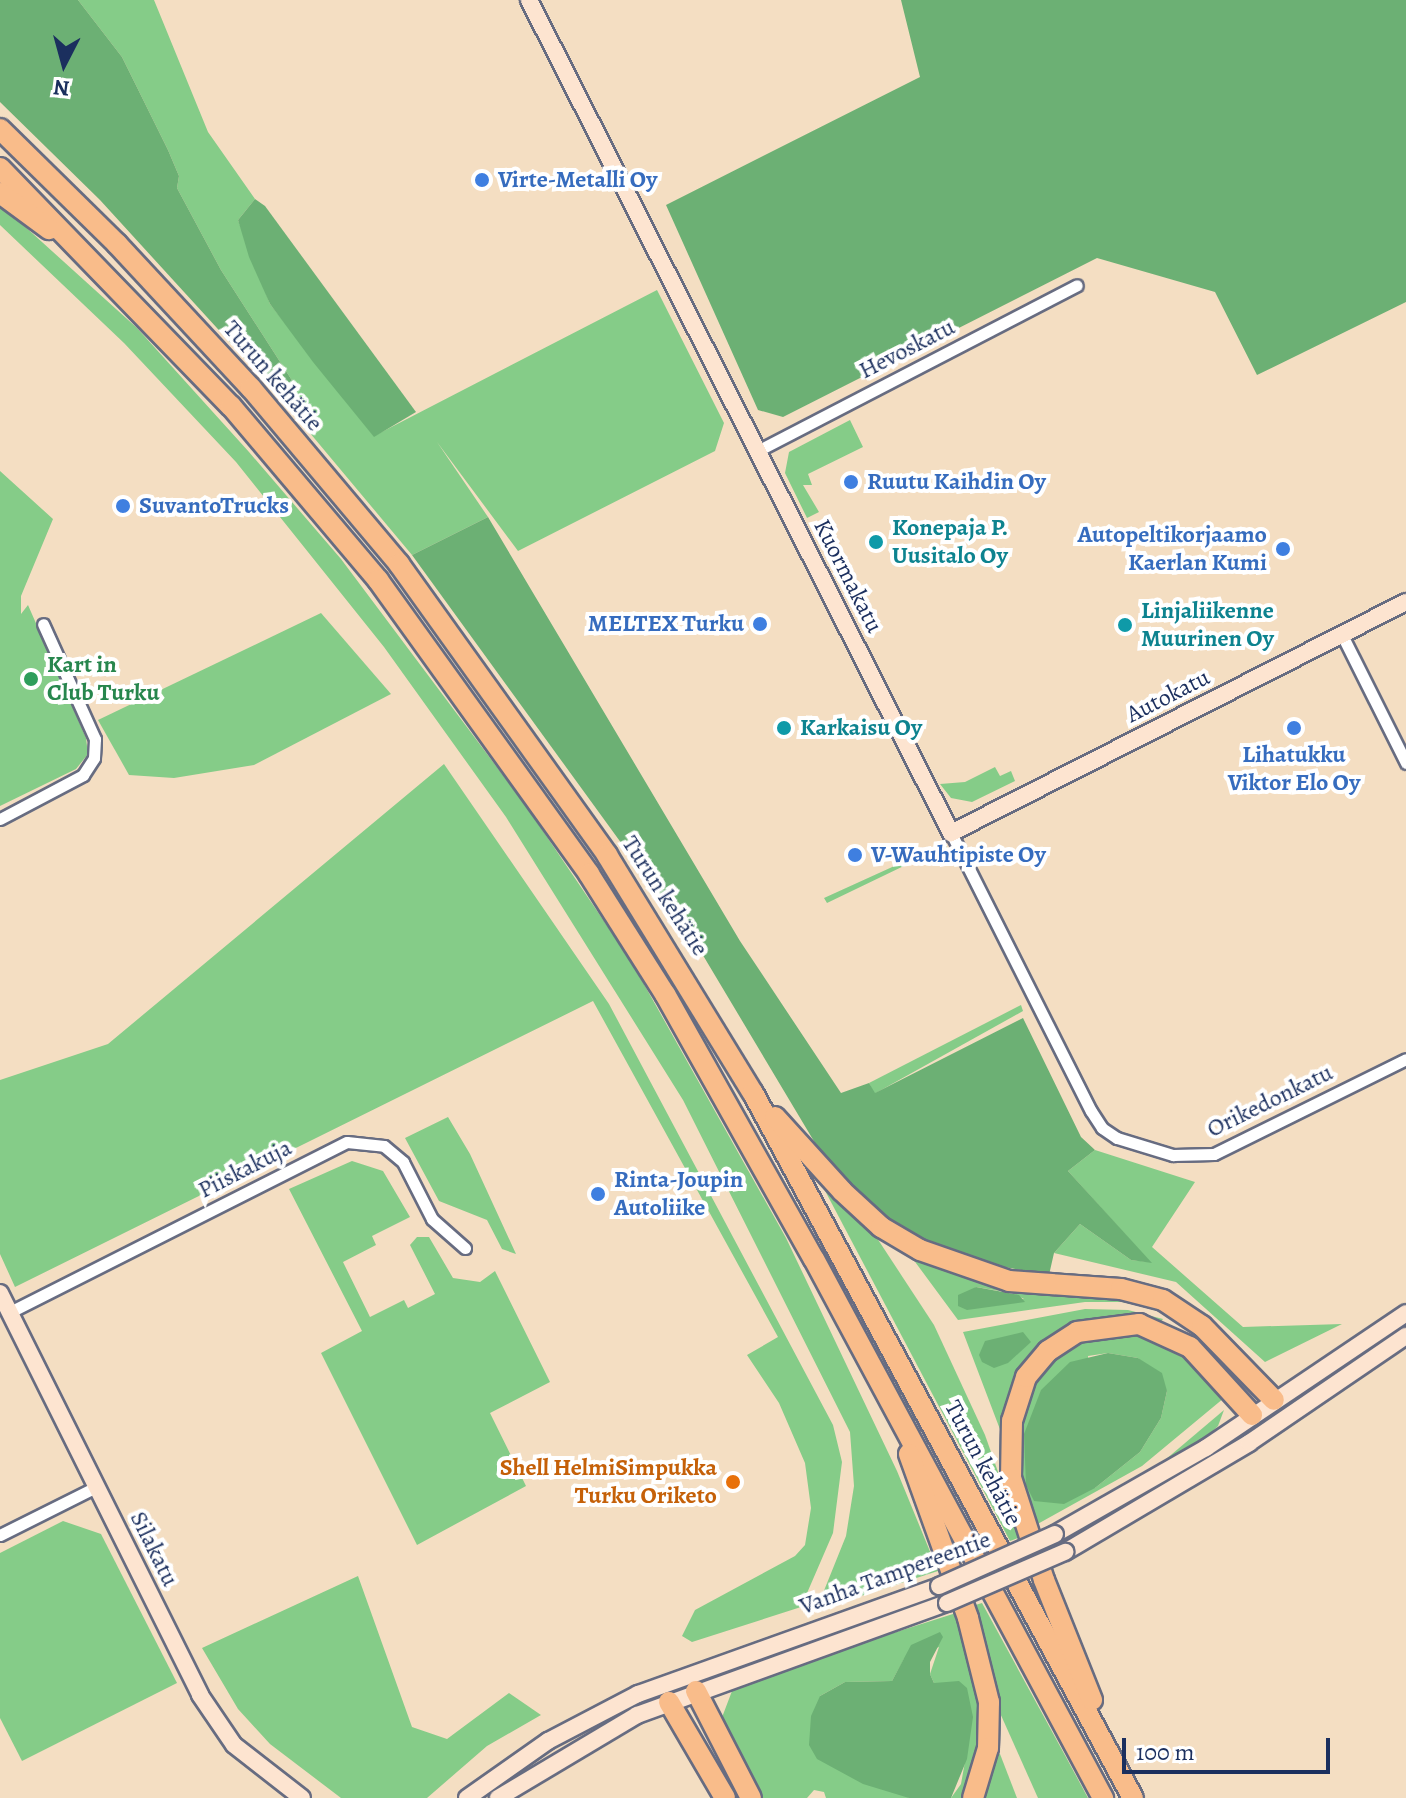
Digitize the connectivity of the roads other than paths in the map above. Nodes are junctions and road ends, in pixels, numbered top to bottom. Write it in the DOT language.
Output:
graph roads {
  1 [pos="529,0"];
  2 [pos="0,129"];
  3 [pos="0,168"];
  4 [pos="0,193"];
  5 [pos="98,263"];
  6 [pos="1077,285"];
  7 [pos="757,451"];
  8 [pos="1406,602"];
  9 [pos="43,624"];
  10 [pos="1342,635"];
  11 [pos="1406,763"];
  12 [pos="0,819"];
  13 [pos="951,833"];
  14 [pos="1406,1059"];
  15 [pos="753,1093"];
  16 [pos="1148,1148"];
  17 [pos="465,1248"];
  18 [pos="0,1293"];
  19 [pos="10,1312"];
  20 [pos="1406,1313"];
  21 [pos="1406,1336"];
  22 [pos="1274,1400"];
  23 [pos="897,1412"];
  24 [pos="1252,1415"];
  25 [pos="1277,1425"];
  26 [pos="96,1487"];
  27 [pos="0,1535"];
  28 [pos="673,1679"];
  29 [pos="696,1691"];
  30 [pos="669,1702"];
  31 [pos="1113,1761"];
  32 [pos="302,1798"];
  33 [pos="467,1798"];
  34 [pos="498,1798"];
  35 [pos="725,1798"];
  36 [pos="751,1798"];
  37 [pos="973,1798"];
  38 [pos="1103,1798"];
  39 [pos="1133,1798"];
  1 -- 7 [label="main road, Kuormakatu"];
  2 -- 15 [label="highway, Turun kehätie"];
  3 -- 5 [label="highway"];
  4 -- 5 [label="highway"];
  5 -- 23 [label="highway"];
  6 -- 7 [label="street, Hevoskatu"];
  7 -- 13 [label="main road, Kuormakatu"];
  8 -- 10 [label="main road, Autokatu"];
  9 -- 12 [label="street"];
  10 -- 11 [label="street"];
  10 -- 13 [label="main road, Autokatu"];
  13 -- 16 [label="street, Kuormakatu"];
  14 -- 16 [label="street, Orikedonkatu"];
  15 -- 22 [label="highway"];
  15 -- 31 [label="highway, Turun kehätie"];
  17 -- 19 [label="street, Piiskakuja"];
  18 -- 19 [label="main road, Silakatu"];
  19 -- 26 [label="main road, Silakatu"];
  20 -- 22 [label="main road, Vanha Tampereentie"];
  21 -- 25 [label="main road, Vanha Tampereentie"];
  22 -- 24 [label="main road, Vanha Tampereentie"];
  22 -- 25 [label="main road"];
  23 -- 37 [label="highway"];
  23 -- 38 [label="highway"];
  24 -- 25 [label="main road"];
  24 -- 28 [label="main road, Vanha Tampereentie, bridge"];
  24 -- 31 [label="highway"];
  25 -- 29 [label="main road, Vanha Tampereentie, bridge"];
  26 -- 27 [label="street"];
  26 -- 32 [label="main road, Silakatu"];
  28 -- 29 [label="main road"];
  28 -- 30 [label="main road"];
  28 -- 33 [label="main road, Vanha Tampereentie"];
  29 -- 30 [label="main road, Vanha Tampereentie"];
  29 -- 36 [label="highway"];
  30 -- 34 [label="main road, Vanha Tampereentie"];
  30 -- 35 [label="highway"];
  31 -- 39 [label="highway, Turun kehätie"];
}
